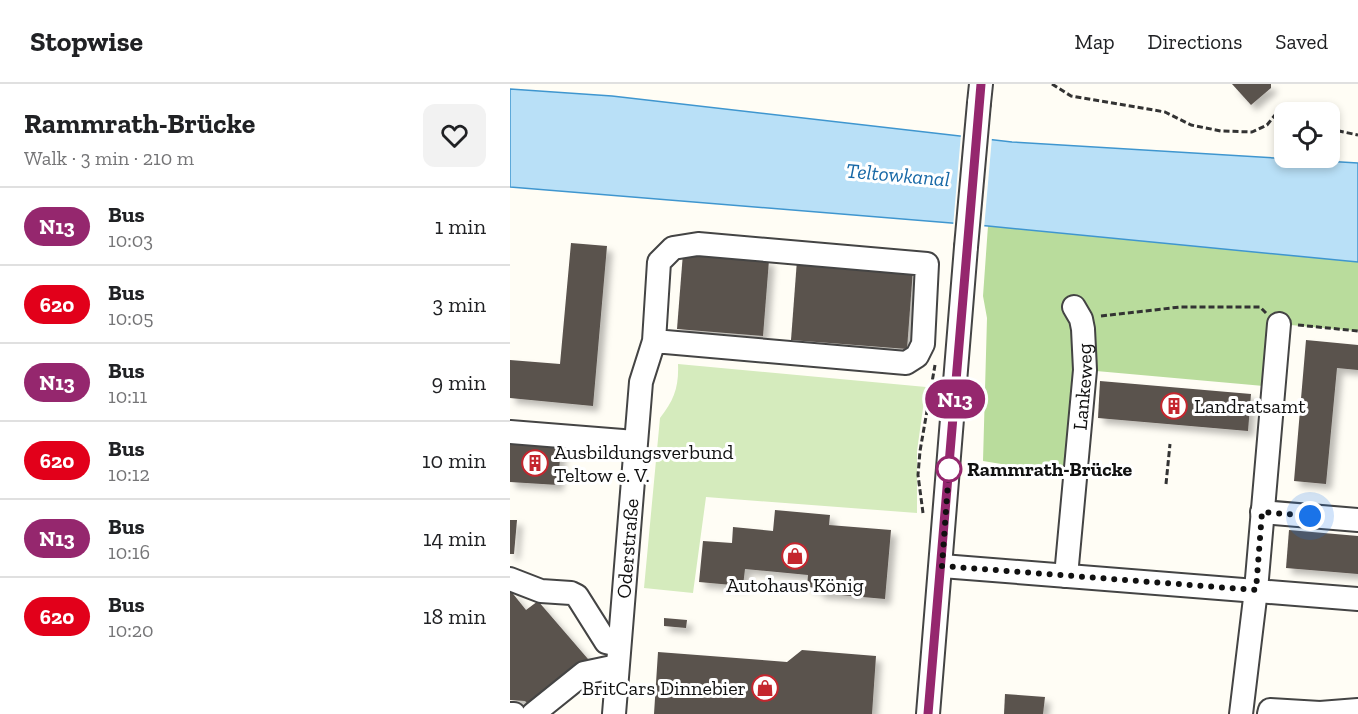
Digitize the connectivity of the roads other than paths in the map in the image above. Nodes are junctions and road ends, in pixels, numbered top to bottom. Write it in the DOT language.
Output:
graph roads {
  1 [pos="980,94"];
  2 [pos="1074,307"];
  3 [pos="1279,324"];
  4 [pos="654,340"];
  5 [pos="510,432"];
  6 [pos="635,442"];
  7 [pos="1262,512"];
  8 [pos="1358,520"];
  9 [pos="942,566"];
  10 [pos="1066,576"];
  11 [pos="510,579"];
  12 [pos="1256,590"];
  13 [pos="1358,598"];
  14 [pos="618,655"];
  15 [pos="1358,710"];
  16 [pos="533,714"];
  17 [pos="614,714"];
  18 [pos="928,714"];
  19 [pos="1241,714"];
  20 [pos="1269,714"];
  1 -- 9 [label="street, bridge"];
  2 -- 10 [label="street, Lankeweg"];
  3 -- 7 [label="street"];
  4 -- 4 [label="street, Oderstraße"];
  4 -- 6 [label="street, Oderstraße"];
  5 -- 6 [label="street"];
  6 -- 14 [label="street, Oderstraße"];
  7 -- 8 [label="street"];
  7 -- 12 [label="street"];
  9 -- 10 [label="street"];
  9 -- 18 [label="street"];
  10 -- 12 [label="street"];
  11 -- 14 [label="street"];
  12 -- 13 [label="street"];
  12 -- 19 [label="street"];
  14 -- 16 [label="street"];
  14 -- 17 [label="street, Oderstraße"];
  15 -- 20 [label="street"];
}
